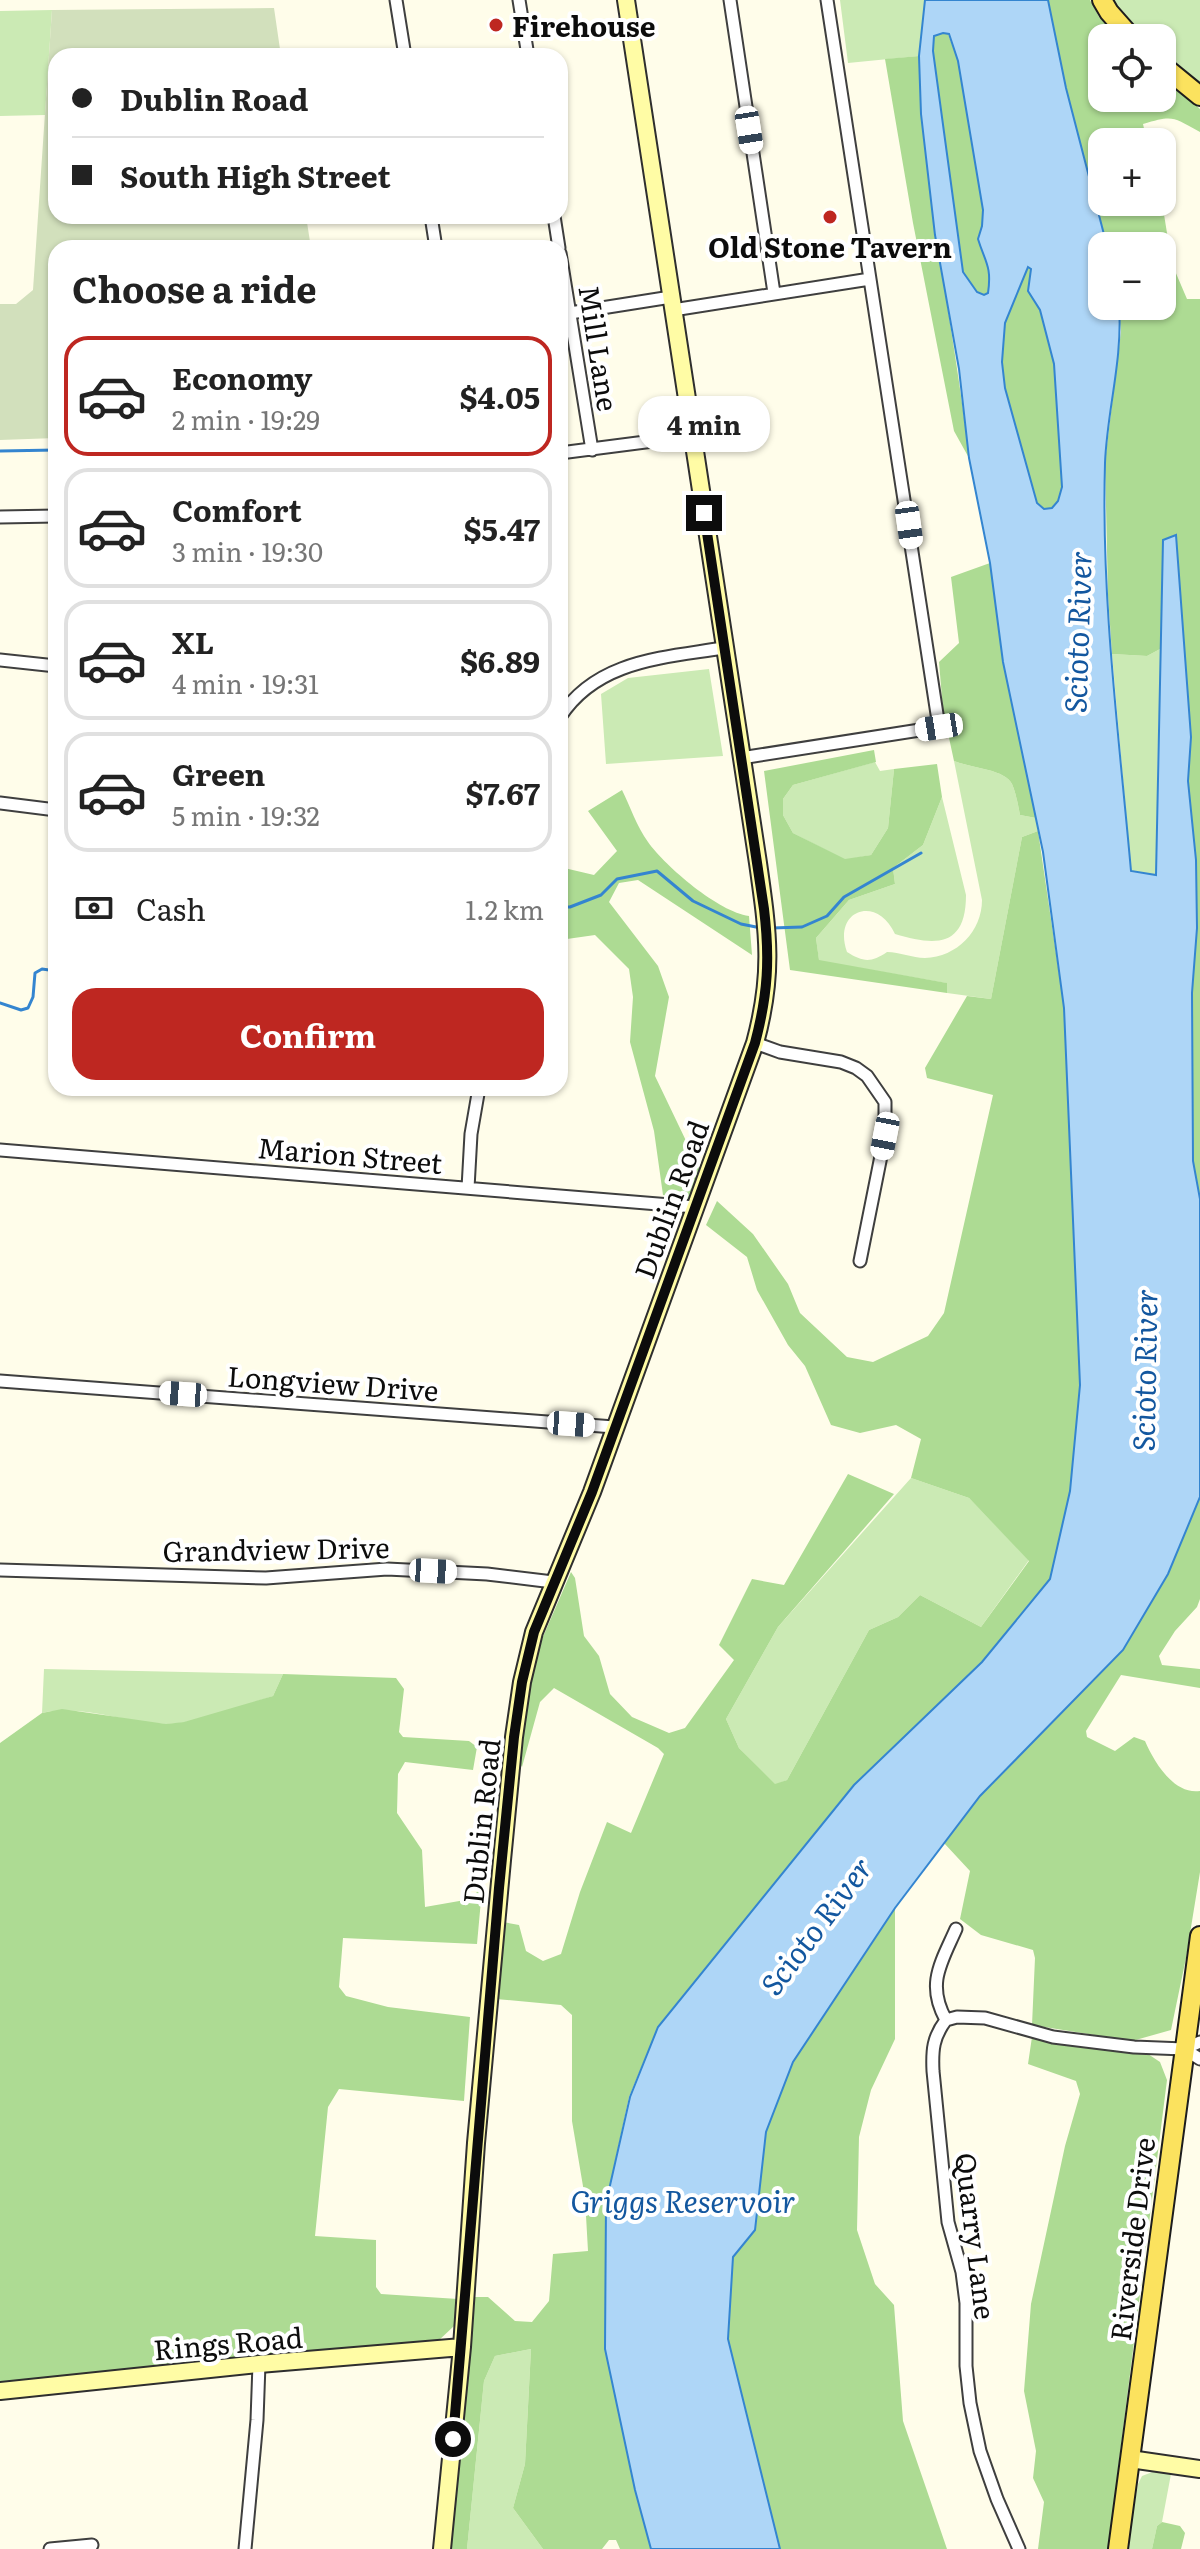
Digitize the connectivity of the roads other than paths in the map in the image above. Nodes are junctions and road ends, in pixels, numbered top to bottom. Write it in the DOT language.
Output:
graph roads {
  1 [pos="396,0"];
  2 [pos="519,0"];
  3 [pos="626,0"];
  4 [pos="730,0"];
  5 [pos="827,0"];
  6 [pos="1102,0"];
  7 [pos="1120,24"];
  8 [pos="404,48"];
  9 [pos="527,48"];
  10 [pos="1176,76"];
  11 [pos="1200,96"];
  12 [pos="870,279"];
  13 [pos="774,293"];
  14 [pos="568,300"];
  15 [pos="672,303"];
  16 [pos="570,313"];
  17 [pos="692,436"];
  18 [pos="592,450"];
  19 [pos="568,452"];
  20 [pos="48,516"];
  21 [pos="0,517"];
  22 [pos="723,648"];
  23 [pos="0,660"];
  24 [pos="48,665"];
  25 [pos="568,707"];
  26 [pos="741,758"];
  27 [pos="0,803"];
  28 [pos="48,809"];
  29 [pos="755,1043"];
  30 [pos="478,1096"];
  31 [pos="0,1150"];
  32 [pos="468,1188"];
  33 [pos="695,1207"];
  34 [pos="860,1261"];
  35 [pos="0,1381"];
  36 [pos="614,1427"];
  37 [pos="0,1570"];
  38 [pos="553,1582"];
  39 [pos="956,1929"];
  40 [pos="1200,1936"];
  41 [pos="946,2020"];
  42 [pos="1192,2046"];
  43 [pos="1200,2059"];
  44 [pos="462,2347"];
  45 [pos="259,2364"];
  46 [pos="0,2391"];
  47 [pos="1130,2459"];
  48 [pos="1200,2469"];
  49 [pos="92,2545"];
  50 [pos="50,2549"];
  51 [pos="245,2549"];
  52 [pos="442,2549"];
  53 [pos="1019,2549"];
  54 [pos="1118,2549"];
  1 -- 8 [label="street"];
  2 -- 9 [label="street"];
  3 -- 15 [label="main road, Dublin Road"];
  4 -- 13 [label="street"];
  5 -- 12 [label="street"];
  6 -- 7 [label="main road"];
  10 -- 11 [label="main road"];
  12 -- 13 [label="street"];
  12 -- 26 [label="street"];
  13 -- 15 [label="street"];
  14 -- 16 [label="street, Mill Lane"];
  15 -- 16 [label="street"];
  15 -- 17 [label="main road, Dublin Road"];
  16 -- 18 [label="street, Mill Lane"];
  17 -- 18 [label="street"];
  17 -- 22 [label="main road, Dublin Road"];
  18 -- 19 [label="street"];
  20 -- 21 [label="street"];
  22 -- 25 [label="street"];
  22 -- 26 [label="main road, Dublin Road"];
  23 -- 24 [label="street"];
  26 -- 29 [label="main road, Dublin Road"];
  27 -- 28 [label="street"];
  29 -- 33 [label="main road, Dublin Road"];
  29 -- 34 [label="street"];
  30 -- 32 [label="street"];
  31 -- 32 [label="street, Marion Street"];
  32 -- 33 [label="street, Marion Street"];
  33 -- 36 [label="main road, Dublin Road"];
  35 -- 36 [label="street, Longview Drive"];
  36 -- 38 [label="main road, Dublin Road"];
  37 -- 38 [label="street, Grandview Drive"];
  38 -- 44 [label="main road, Dublin Road"];
  39 -- 41 [label="street"];
  40 -- 42 [label="main road, Riverside Drive"];
  41 -- 42 [label="street"];
  41 -- 53 [label="street, Quarry Lane"];
  42 -- 43 [label="street"];
  42 -- 47 [label="main road, Riverside Drive"];
  44 -- 45 [label="main road, Rings Road"];
  44 -- 52 [label="main road, Dublin Road"];
  45 -- 46 [label="main road, Rings Road"];
  45 -- 51 [label="street"];
  47 -- 48 [label="main road"];
  47 -- 54 [label="main road, Riverside Drive"];
  49 -- 50 [label="street"];
}
